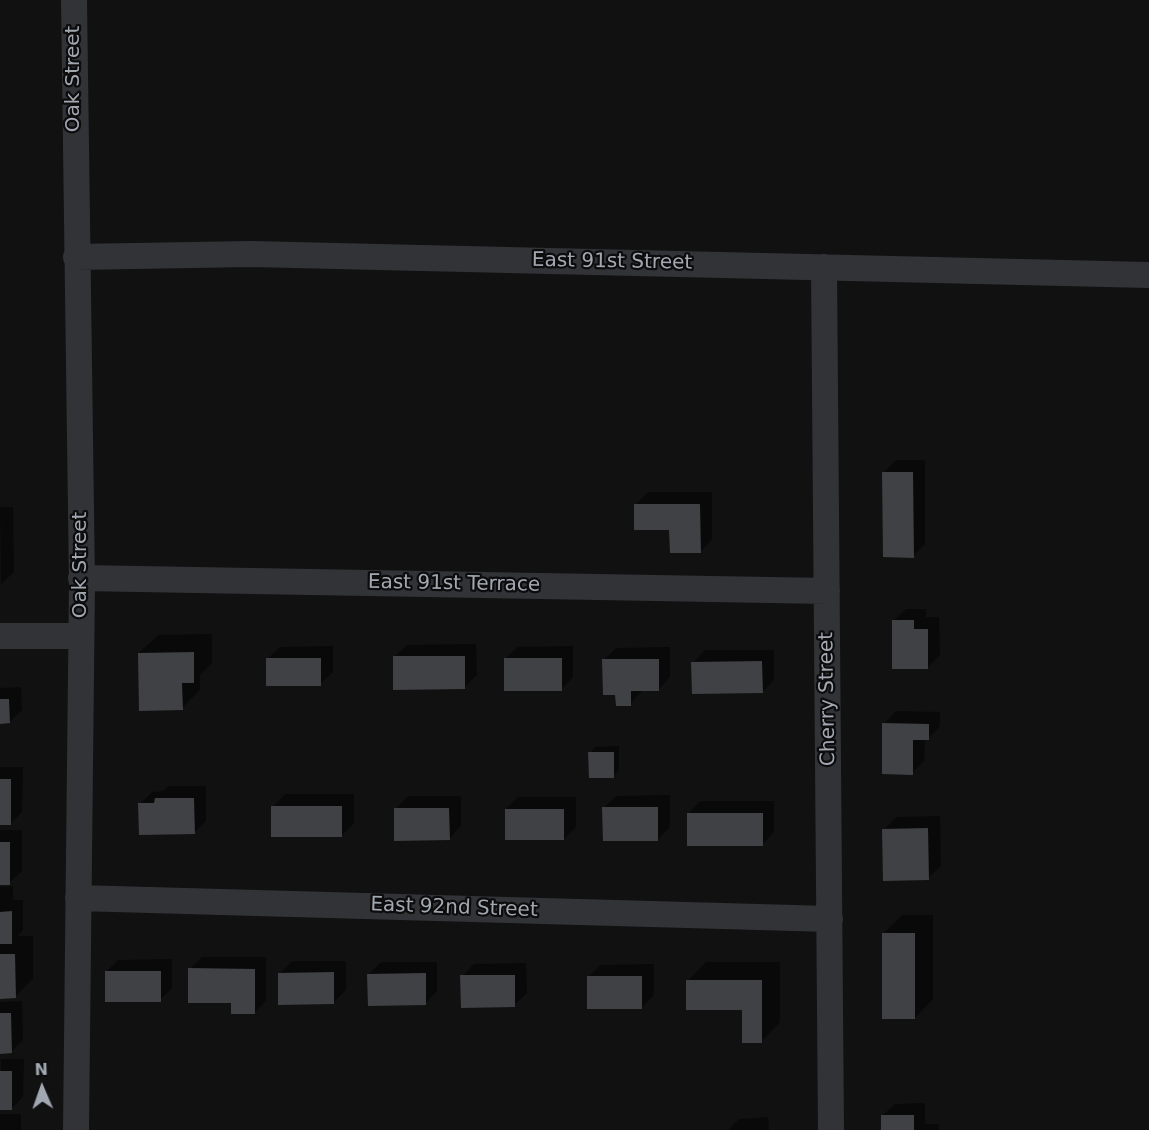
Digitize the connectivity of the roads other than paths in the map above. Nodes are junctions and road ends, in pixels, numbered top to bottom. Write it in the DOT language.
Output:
graph roads {
  1 [pos="74,0"];
  2 [pos="76,257"];
  3 [pos="824,267"];
  4 [pos="1149,275"];
  5 [pos="81,578"];
  6 [pos="827,591"];
  7 [pos="0,636"];
  8 [pos="81,636"];
  9 [pos="78,898"];
  10 [pos="830,919"];
  11 [pos="76,1130"];
  12 [pos="831,1130"];
  1 -- 2 [label="street, Oak Street"];
  2 -- 3 [label="street, East 91st Street"];
  2 -- 5 [label="street, Oak Street"];
  3 -- 4 [label="street, East 91st Street"];
  3 -- 6 [label="street, Cherry Street"];
  5 -- 6 [label="street, East 91st Terrace"];
  5 -- 8 [label="street, Oak Street"];
  6 -- 10 [label="street, Cherry Street"];
  7 -- 8 [label="street"];
  8 -- 9 [label="street, Oak Street"];
  9 -- 10 [label="street, East 92nd Street"];
  9 -- 11 [label="street, Oak Street"];
  10 -- 12 [label="street, Cherry Street"];
}
